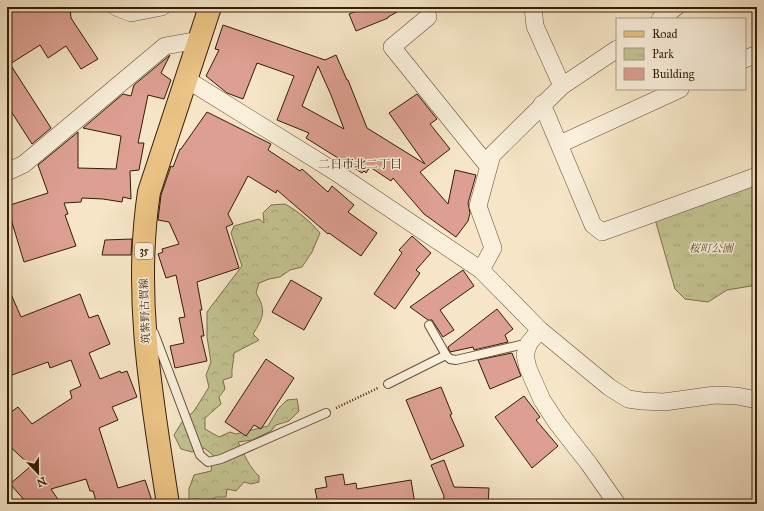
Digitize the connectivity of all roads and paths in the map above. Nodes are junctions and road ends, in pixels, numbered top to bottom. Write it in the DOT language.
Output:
graph roads {
  1 [pos="116,7"];
  2 [pos="162,7"];
  3 [pos="210,7"];
  4 [pos="533,7"];
  5 [pos="676,7"];
  6 [pos="430,14"];
  7 [pos="661,18"];
  8 [pos="199,40"];
  9 [pos="616,50"];
  10 [pos="757,54"];
  11 [pos="746,59"];
  12 [pos="186,79"];
  13 [pos="562,86"];
  14 [pos="678,90"];
  15 [pos="542,104"];
  16 [pos="560,144"];
  17 [pos="488,166"];
  18 [pos="7,172"];
  19 [pos="757,176"];
  20 [pos="481,270"];
  21 [pos="144,308"];
  22 [pos="429,325"];
  23 [pos="540,330"];
  24 [pos="529,343"];
  25 [pos="446,355"];
  26 [pos="388,384"];
  27 [pos="757,400"];
  28 [pos="326,413"];
  29 [pos="168,504"];
  30 [pos="617,504"];
  1 -- 2 [label="street"];
  3 -- 8 [label="main road, 筑紫野古賀線 / 35"];
  4 -- 13 [label="street"];
  5 -- 7 [label="street"];
  6 -- 17 [label="street"];
  8 -- 12 [label="main road, 筑紫野古賀線 / 35"];
  8 -- 18 [label="street"];
  9 -- 13 [label="street"];
  10 -- 11 [label="street"];
  12 -- 20 [label="street"];
  12 -- 21 [label="main road, 筑紫野古賀線 / 35"];
  13 -- 15 [label="street"];
  14 -- 16 [label="street"];
  15 -- 16 [label="street"];
  15 -- 17 [label="street"];
  16 -- 19 [label="street"];
  17 -- 20 [label="street"];
  20 -- 23 [label="street"];
  21 -- 28 [label="lane"];
  21 -- 29 [label="main road, 筑紫野古賀線 / 35"];
  22 -- 25 [label="lane"];
  23 -- 24 [label="street"];
  23 -- 27 [label="street"];
  24 -- 25 [label="lane"];
  24 -- 30 [label="street"];
  25 -- 26 [label="lane"];
  26 -- 28 [label="path"];
}
